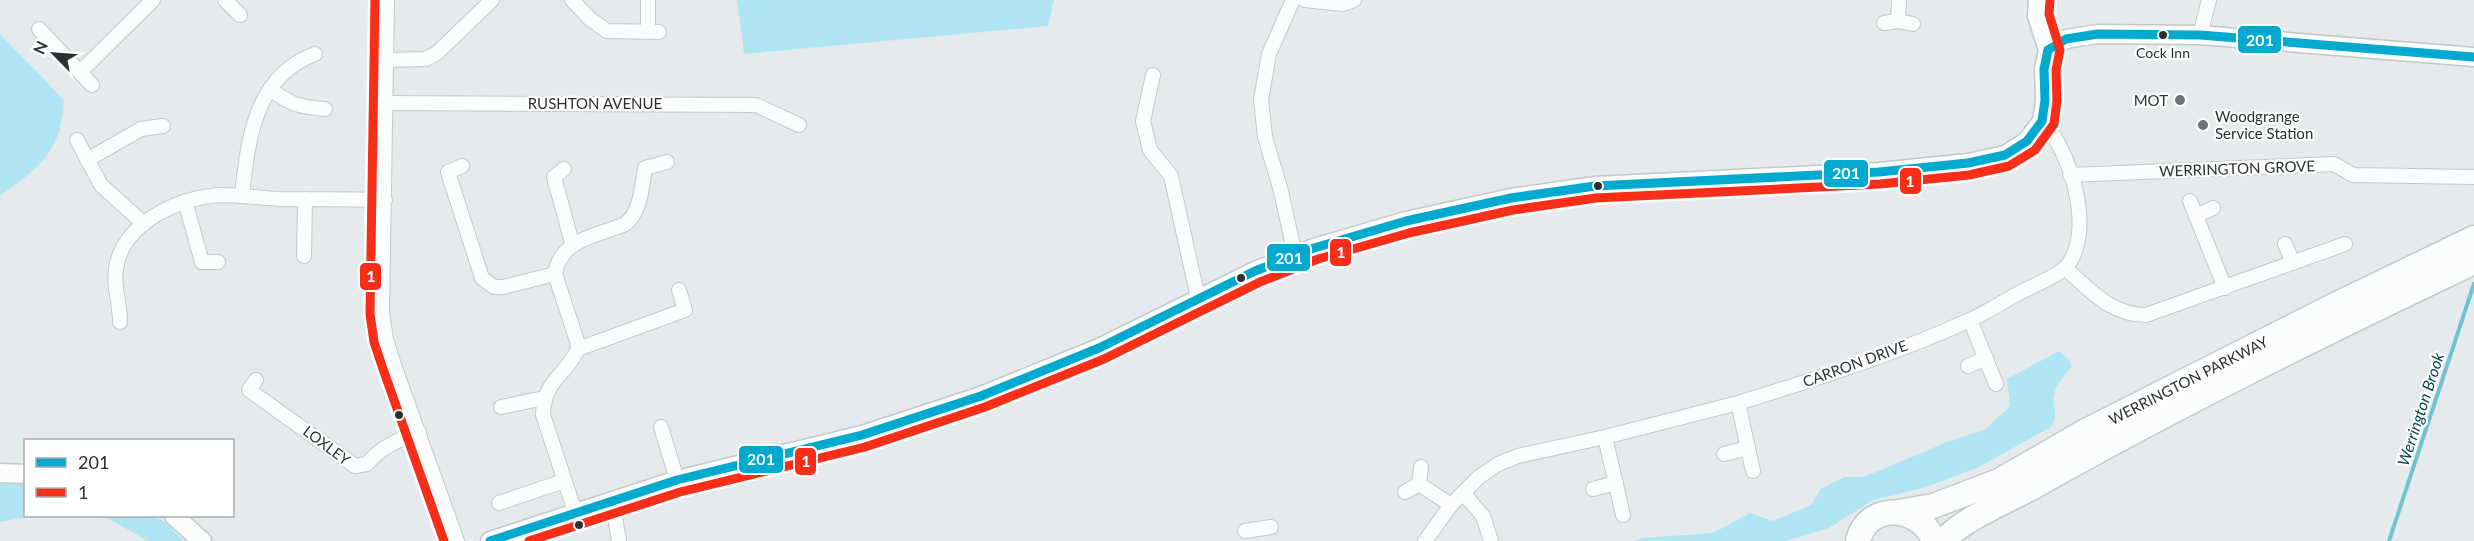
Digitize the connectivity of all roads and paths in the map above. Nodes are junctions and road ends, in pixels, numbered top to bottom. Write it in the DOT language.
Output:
graph roads {
  1 [pos="153,0"];
  2 [pos="225,0"];
  3 [pos="387,0"];
  4 [pos="492,0"];
  5 [pos="572,0"];
  6 [pos="648,0"];
  7 [pos="1293,0"];
  8 [pos="1305,0"];
  9 [pos="1354,0"];
  10 [pos="1899,0"];
  11 [pos="2038,0"];
  12 [pos="2209,0"];
  13 [pos="240,15"];
  14 [pos="1913,24"];
  15 [pos="39,29"];
  16 [pos="2200,35"];
  17 [pos="2048,50"];
  18 [pos="315,54"];
  19 [pos="2474,57"];
  20 [pos="387,60"];
  21 [pos="80,72"];
  22 [pos="1154,75"];
  23 [pos="92,85"];
  24 [pos="270,89"];
  25 [pos="386,103"];
  26 [pos="325,108"];
  27 [pos="2042,121"];
  28 [pos="799,125"];
  29 [pos="162,126"];
  30 [pos="77,140"];
  31 [pos="87,160"];
  32 [pos="667,162"];
  33 [pos="462,166"];
  34 [pos="564,168"];
  35 [pos="2070,175"];
  36 [pos="2474,177"];
  37 [pos="243,195"];
  38 [pos="305,199"];
  39 [pos="385,200"];
  40 [pos="185,201"];
  41 [pos="2190,201"];
  42 [pos="2213,208"];
  43 [pos="2196,216"];
  44 [pos="144,224"];
  45 [pos="2474,238"];
  46 [pos="572,243"];
  47 [pos="2286,244"];
  48 [pos="2345,244"];
  49 [pos="1295,255"];
  50 [pos="304,256"];
  51 [pos="219,262"];
  52 [pos="2474,262"];
  53 [pos="2293,263"];
  54 [pos="2065,268"];
  55 [pos="555,274"];
  56 [pos="2225,288"];
  57 [pos="679,290"];
  58 [pos="1198,298"];
  59 [pos="1970,320"];
  60 [pos="120,322"];
  61 [pos="578,349"];
  62 [pos="1986,358"];
  63 [pos="1968,366"];
  64 [pos="256,380"];
  65 [pos="1996,384"];
  66 [pos="544,398"];
  67 [pos="1738,403"];
  68 [pos="501,407"];
  69 [pos="661,427"];
  70 [pos="419,432"];
  71 [pos="1605,437"];
  72 [pos="1748,448"];
  73 [pos="1724,454"];
  74 [pos="1421,467"];
  75 [pos="1753,471"];
  76 [pos="0,473"];
  77 [pos="24,474"];
  78 [pos="677,480"];
  79 [pos="564,481"];
  80 [pos="1616,483"];
  81 [pos="1419,484"];
  82 [pos="1593,489"];
  83 [pos="1406,492"];
  84 [pos="1463,493"];
  85 [pos="612,500"];
  86 [pos="499,503"];
  87 [pos="1451,505"];
  88 [pos="575,512"];
  89 [pos="1899,512"];
  90 [pos="1623,515"];
  91 [pos="175,517"];
  92 [pos="518,536"];
  93 [pos="1856,539"];
  94 [pos="1488,540"];
  95 [pos="202,541"];
  96 [pos="457,541"];
  97 [pos="490,541"];
  98 [pos="619,541"];
  99 [pos="1425,541"];
  100 [pos="1934,541"];
  101 [pos="1944,541"];
  1 -- 21 [label="street"];
  2 -- 13 [label="street"];
  3 -- 20 [label="street"];
  4 -- 20 [label="street"];
  5 -- 6 [label="street"];
  7 -- 49 [label="street"];
  8 -- 9 [label="street"];
  10 -- 14 [label="street"];
  11 -- 17 [label="street"];
  12 -- 16 [label="street"];
  15 -- 21 [label="street"];
  16 -- 17 [label="street"];
  16 -- 19 [label="street"];
  17 -- 27 [label="street"];
  18 -- 24 [label="street"];
  20 -- 25 [label="street"];
  21 -- 23 [label="street"];
  22 -- 58 [label="street"];
  24 -- 26 [label="street"];
  24 -- 37 [label="street"];
  25 -- 28 [label="street, RUSHTON AVENUE"];
  25 -- 39 [label="street"];
  27 -- 35 [label="street"];
  27 -- 49 [label="street"];
  29 -- 31 [label="street"];
  30 -- 31 [label="street"];
  31 -- 44 [label="street"];
  32 -- 46 [label="street"];
  33 -- 55 [label="street"];
  34 -- 46 [label="street"];
  35 -- 36 [label="street, WERRINGTON GROVE"];
  35 -- 54 [label="street"];
  37 -- 38 [label="street"];
  37 -- 40 [label="street"];
  38 -- 39 [label="street"];
  38 -- 50 [label="street"];
  39 -- 70 [label="street"];
  40 -- 44 [label="street"];
  40 -- 51 [label="street"];
  41 -- 43 [label="street"];
  42 -- 43 [label="street"];
  43 -- 56 [label="street"];
  44 -- 60 [label="street"];
  45 -- 89 [label="highway, WERRINGTON PARKWAY"];
  46 -- 55 [label="street"];
  47 -- 53 [label="street"];
  48 -- 53 [label="street"];
  49 -- 58 [label="street"];
  52 -- 101 [label="highway, WERRINGTON PARKWAY"];
  53 -- 56 [label="street"];
  54 -- 56 [label="street"];
  54 -- 59 [label="street, CARRON DRIVE"];
  55 -- 61 [label="street"];
  57 -- 61 [label="street"];
  58 -- 78 [label="street"];
  59 -- 62 [label="street"];
  59 -- 67 [label="street, CARRON DRIVE"];
  61 -- 66 [label="street"];
  62 -- 63 [label="street"];
  62 -- 65 [label="street"];
  64 -- 70 [label="street, LOXLEY"];
  66 -- 68 [label="street"];
  66 -- 79 [label="street"];
  67 -- 71 [label="street, CARRON DRIVE"];
  67 -- 72 [label="street"];
  69 -- 78 [label="street"];
  70 -- 96 [label="street"];
  71 -- 80 [label="street"];
  71 -- 84 [label="street, CARRON DRIVE"];
  72 -- 73 [label="street"];
  72 -- 75 [label="street"];
  74 -- 81 [label="street"];
  76 -- 77 [label="street"];
  78 -- 85 [label="street"];
  79 -- 86 [label="street"];
  79 -- 88 [label="street"];
  80 -- 82 [label="street"];
  80 -- 90 [label="street"];
  81 -- 83 [label="street"];
  81 -- 87 [label="street"];
  84 -- 87 [label="street, CARRON DRIVE"];
  84 -- 94 [label="street"];
  85 -- 88 [label="street"];
  85 -- 98 [label="street"];
  87 -- 99 [label="street, CARRON DRIVE"];
  88 -- 92 [label="street"];
  89 -- 93 [label="highway, WERRINGTON PARKWAY"];
  89 -- 100 [label="highway"];
  91 -- 95 [label="street"];
  92 -- 97 [label="street"];
}
